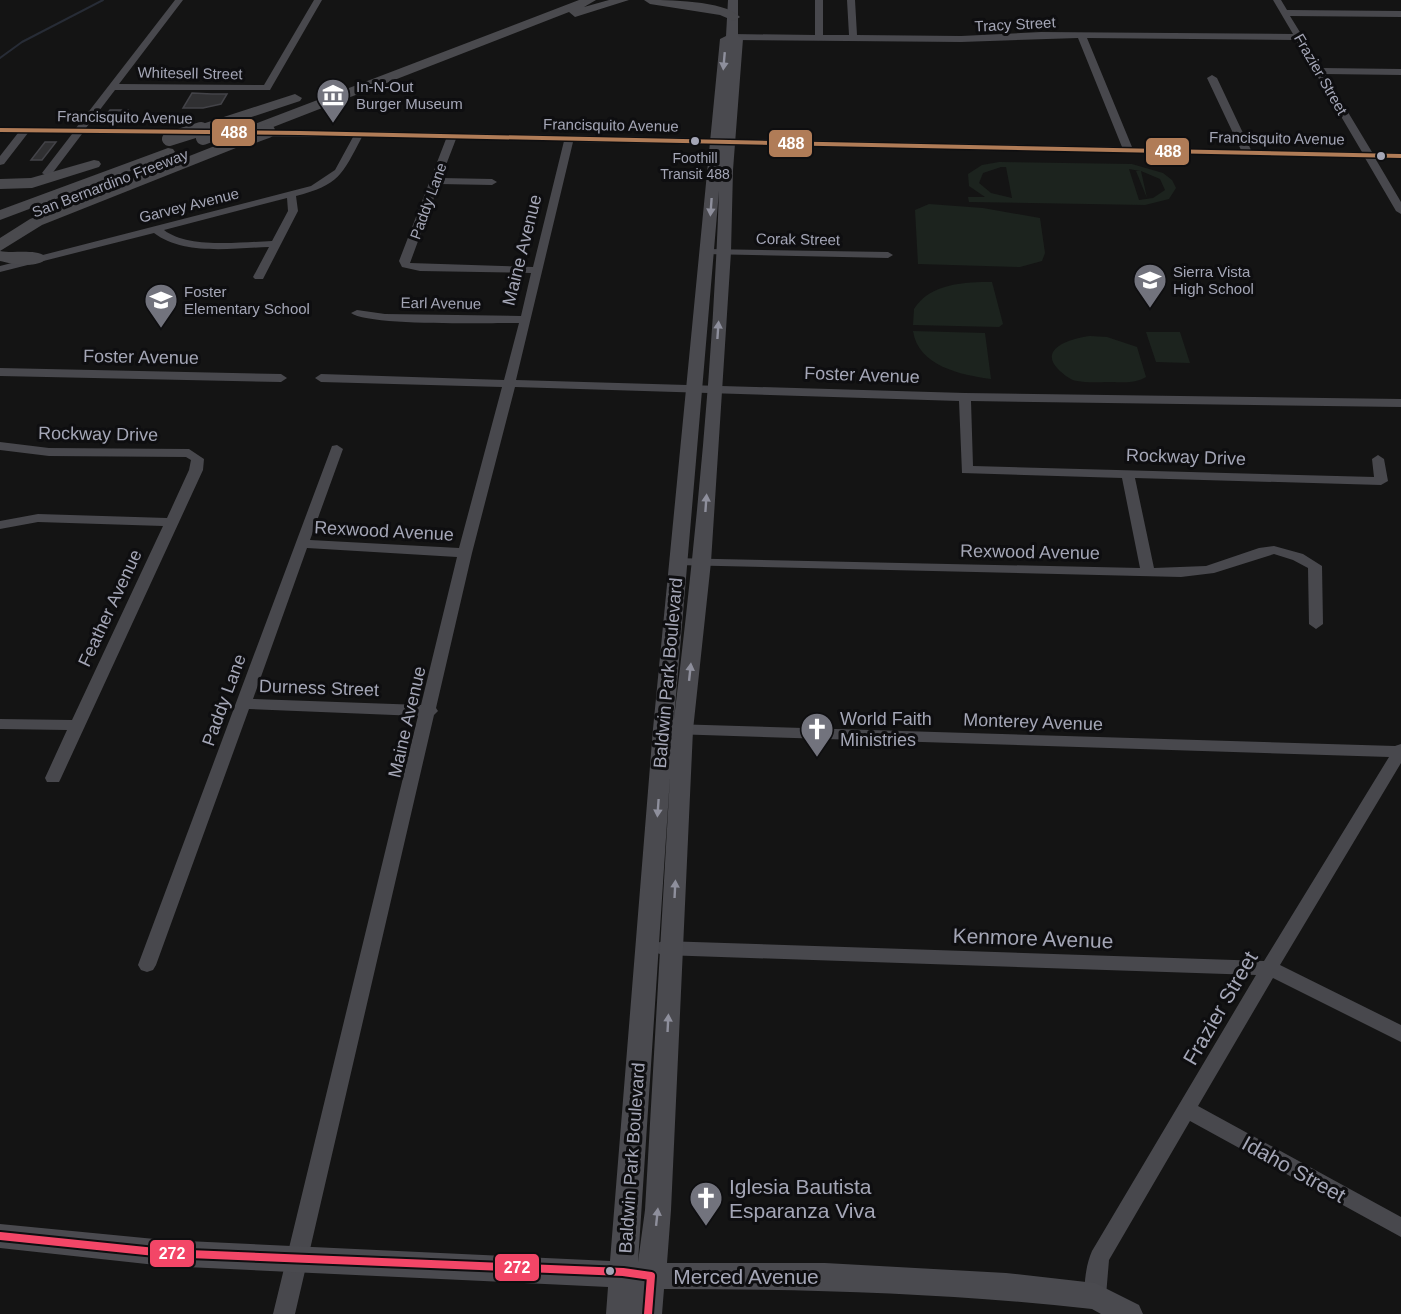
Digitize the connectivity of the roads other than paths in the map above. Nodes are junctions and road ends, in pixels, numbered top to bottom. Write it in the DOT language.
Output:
graph roads {
  1 [pos="179,0"];
  2 [pos="318,0"];
  3 [pos="566,0"];
  4 [pos="578,0"];
  5 [pos="590,0"];
  6 [pos="623,0"];
  7 [pos="650,0"];
  8 [pos="674,0"];
  9 [pos="719,0"];
  10 [pos="819,0"];
  11 [pos="851,0"];
  12 [pos="1277,0"];
  13 [pos="552,1"];
  14 [pos="736,6"];
  15 [pos="1285,13"];
  16 [pos="1401,14"];
  17 [pos="1081,35"];
  18 [pos="732,37"];
  19 [pos="819,37"];
  20 [pos="1300,37"];
  21 [pos="853,38"];
  22 [pos="491,39"];
  23 [pos="437,52"];
  24 [pos="1317,71"];
  25 [pos="1401,72"];
  26 [pos="1212,78"];
  27 [pos="722,82"];
  28 [pos="113,87"];
  29 [pos="732,100"];
  30 [pos="279,119"];
  31 [pos="0,130"];
  32 [pos="25,131"];
  33 [pos="80,132"];
  34 [pos="247,133"];
  35 [pos="210,134"];
  36 [pos="359,135"];
  37 [pos="452,136"];
  38 [pos="569,139"];
  39 [pos="721,142"];
  40 [pos="1128,150"];
  41 [pos="1247,152"];
  42 [pos="1370,155"];
  43 [pos="1401,156"];
  44 [pos="0,162"];
  45 [pos="0,174"];
  46 [pos="43,177"];
  47 [pos="435,181"];
  48 [pos="492,182"];
  49 [pos="0,184"];
  50 [pos="290,195"];
  51 [pos="0,210"];
  52 [pos="1401,212"];
  53 [pos="0,215"];
  54 [pos="0,225"];
  55 [pos="156,229"];
  56 [pos="276,244"];
  57 [pos="0,248"];
  58 [pos="708,252"];
  59 [pos="724,252"];
  60 [pos="888,255"];
  61 [pos="39,258"];
  62 [pos="0,269"];
  63 [pos="538,270"];
  64 [pos="259,277"];
  65 [pos="357,313"];
  66 [pos="525,320"];
  67 [pos="0,372"];
  68 [pos="281,378"];
  69 [pos="321,378"];
  70 [pos="510,382"];
  71 [pos="693,387"];
  72 [pos="714,388"];
  73 [pos="965,397"];
  74 [pos="1401,403"];
  75 [pos="0,447"];
  76 [pos="337,449"];
  77 [pos="195,455"];
  78 [pos="1378,459"];
  79 [pos="1128,474"];
  80 [pos="172,522"];
  81 [pos="0,525"];
  82 [pos="302,544"];
  83 [pos="465,553"];
  84 [pos="677,561"];
  85 [pos="702,562"];
  86 [pos="1148,573"];
  87 [pos="1316,624"];
  88 [pos="243,704"];
  89 [pos="429,711"];
  90 [pos="0,724"];
  91 [pos="77,725"];
  92 [pos="673,729"];
  93 [pos="1401,751"];
  94 [pos="52,778"];
  95 [pos="660,948"];
  96 [pos="147,965"];
  97 [pos="1269,968"];
  98 [pos="1401,1034"];
  99 [pos="1186,1109"];
  100 [pos="1401,1228"];
  101 [pos="0,1236"];
  102 [pos="297,1259"];
  103 [pos="623,1272"];
  104 [pos="651,1276"];
  105 [pos="1095,1296"];
  106 [pos="284,1314"];
  107 [pos="620,1314"];
  108 [pos="648,1314"];
  109 [pos="1129,1314"];
  1 -- 28 [label="street"];
  2 -- 28 [label="street, Whitesell Street"];
  3 -- 23 [label="highway"];
  4 -- 23 [label="highway"];
  5 -- 22 [label="highway, San Bernardino Freeway"];
  6 -- 22 [label="highway"];
  7 -- 14 [label="highway"];
  8 -- 9 [label="highway"];
  10 -- 19 [label="street"];
  11 -- 21 [label="street"];
  12 -- 15 [label="street, Frazier Street"];
  13 -- 23 [label="highway, San Bernardino Freeway"];
  14 -- 18 [label="main road, Baldwin Park Boulevard"];
  15 -- 16 [label="street"];
  15 -- 20 [label="street, Frazier Street"];
  17 -- 20 [label="street, Tracy Street"];
  17 -- 21 [label="street, Tracy Street"];
  17 -- 40 [label="street"];
  18 -- 19 [label="street, Tracy Street"];
  18 -- 27 [label="main road, Baldwin Park Boulevard, one-way"];
  18 -- 29 [label="main road, Baldwin Park Boulevard"];
  19 -- 21 [label="street, Tracy Street"];
  20 -- 24 [label="street, Frazier Street"];
  22 -- 23 [label="highway, San Bernardino Freeway"];
  23 -- 30 [label="highway, San Bernardino Freeway"];
  23 -- 34 [label="highway"];
  23 -- 35 [label="highway"];
  23 -- 35 [label="highway, San Bernardino Freeway"];
  24 -- 25 [label="street"];
  24 -- 42 [label="street, Frazier Street"];
  26 -- 41 [label="street"];
  27 -- 29 [label="main road"];
  27 -- 39 [label="main road, Baldwin Park Boulevard"];
  28 -- 33 [label="street"];
  29 -- 39 [label="main road, Baldwin Park Boulevard"];
  30 -- 34 [label="highway, San Bernardino Freeway"];
  30 -- 34 [label="highway, bridge"];
  31 -- 32 [label="street, Francisquito Avenue"];
  32 -- 33 [label="street, Francisquito Avenue"];
  32 -- 44 [label="street"];
  33 -- 36 [label="street, Francisquito Avenue"];
  33 -- 46 [label="street"];
  34 -- 35 [label="highway, San Bernardino Freeway"];
  34 -- 57 [label="highway"];
  35 -- 46 [label="highway, bridge"];
  35 -- 51 [label="highway, San Bernardino Freeway"];
  35 -- 53 [label="highway"];
  35 -- 54 [label="highway, San Bernardino Freeway"];
  36 -- 37 [label="street, Francisquito Avenue"];
  36 -- 50 [label="street, Garvey Avenue"];
  37 -- 38 [label="street, Francisquito Avenue"];
  37 -- 47 [label="street, Paddy Lane"];
  38 -- 39 [label="street, Francisquito Avenue"];
  38 -- 63 [label="street, Maine Avenue"];
  39 -- 40 [label="street, Francisquito Avenue"];
  39 -- 58 [label="main road, Baldwin Park Boulevard, one-way"];
  39 -- 59 [label="main road, Baldwin Park Boulevard"];
  40 -- 41 [label="street, Francisquito Avenue"];
  41 -- 42 [label="street, Francisquito Avenue"];
  42 -- 43 [label="street, Francisquito Avenue"];
  42 -- 52 [label="street, Frazier Street"];
  45 -- 46 [label="highway"];
  46 -- 49 [label="highway"];
  47 -- 48 [label="street"];
  47 -- 63 [label="street, Paddy Lane"];
  50 -- 55 [label="street, Garvey Avenue"];
  50 -- 56 [label="street"];
  55 -- 56 [label="street"];
  55 -- 61 [label="street, Garvey Avenue"];
  56 -- 64 [label="street"];
  57 -- 61 [label="highway"];
  58 -- 59 [label="street, Corak Street"];
  58 -- 71 [label="main road, Baldwin Park Boulevard"];
  59 -- 60 [label="street, Corak Street"];
  72 -- 59 [label="main road, Baldwin Park Boulevard, one-way"];
  61 -- 62 [label="street, Garvey Avenue"];
  63 -- 66 [label="street, Maine Avenue"];
  65 -- 66 [label="street, Earl Avenue"];
  66 -- 70 [label="street, Maine Avenue"];
  67 -- 68 [label="street, Foster Avenue"];
  69 -- 70 [label="street, Foster Avenue"];
  70 -- 71 [label="street, Foster Avenue"];
  70 -- 83 [label="street, Maine Avenue"];
  71 -- 72 [label="street, Foster Avenue"];
  71 -- 84 [label="main road, Baldwin Park Boulevard"];
  72 -- 73 [label="street, Foster Avenue"];
  85 -- 72 [label="main road, Baldwin Park Boulevard, one-way"];
  73 -- 74 [label="street, Foster Avenue"];
  73 -- 79 [label="street, Rockway Drive"];
  75 -- 77 [label="street, Rockway Drive"];
  76 -- 82 [label="street, Paddy Lane"];
  77 -- 80 [label="street, Feather Avenue"];
  78 -- 79 [label="street, Rockway Drive"];
  79 -- 86 [label="street"];
  80 -- 81 [label="street"];
  80 -- 91 [label="street, Feather Avenue"];
  82 -- 83 [label="street, Rexwood Avenue"];
  82 -- 88 [label="street, Paddy Lane"];
  83 -- 89 [label="street, Maine Avenue"];
  84 -- 85 [label="street, Rexwood Avenue"];
  84 -- 92 [label="main road, Baldwin Park Boulevard"];
  85 -- 86 [label="street, Rexwood Avenue"];
  92 -- 85 [label="main road, Baldwin Park Boulevard, one-way"];
  86 -- 87 [label="street, Rexwood Avenue"];
  88 -- 89 [label="street, Durness Street"];
  88 -- 96 [label="street, Paddy Lane"];
  89 -- 102 [label="street, Maine Avenue"];
  90 -- 91 [label="street"];
  91 -- 94 [label="street, Feather Avenue"];
  92 -- 93 [label="street, Monterey Avenue"];
  92 -- 95 [label="main road, Baldwin Park Boulevard"];
  93 -- 97 [label="street, Frazier Street"];
  95 -- 97 [label="street, Kenmore Avenue"];
  95 -- 103 [label="main road, Baldwin Park Boulevard"];
  104 -- 95 [label="main road, Baldwin Park Boulevard, one-way"];
  97 -- 98 [label="street, Kenmore Avenue"];
  97 -- 99 [label="street, Frazier Street"];
  99 -- 100 [label="street, Idaho Street"];
  99 -- 105 [label="street, Frazier Street"];
  101 -- 102 [label="main road, Merced Avenue"];
  102 -- 103 [label="main road, Merced Avenue"];
  102 -- 106 [label="street, Maine Avenue"];
  103 -- 104 [label="main road, Merced Avenue"];
  103 -- 107 [label="main road, Baldwin Park Boulevard"];
  104 -- 105 [label="main road, Merced Avenue"];
  104 -- 108 [label="main road, Baldwin Park Boulevard"];
  105 -- 109 [label="main road, Merced Avenue"];
}
